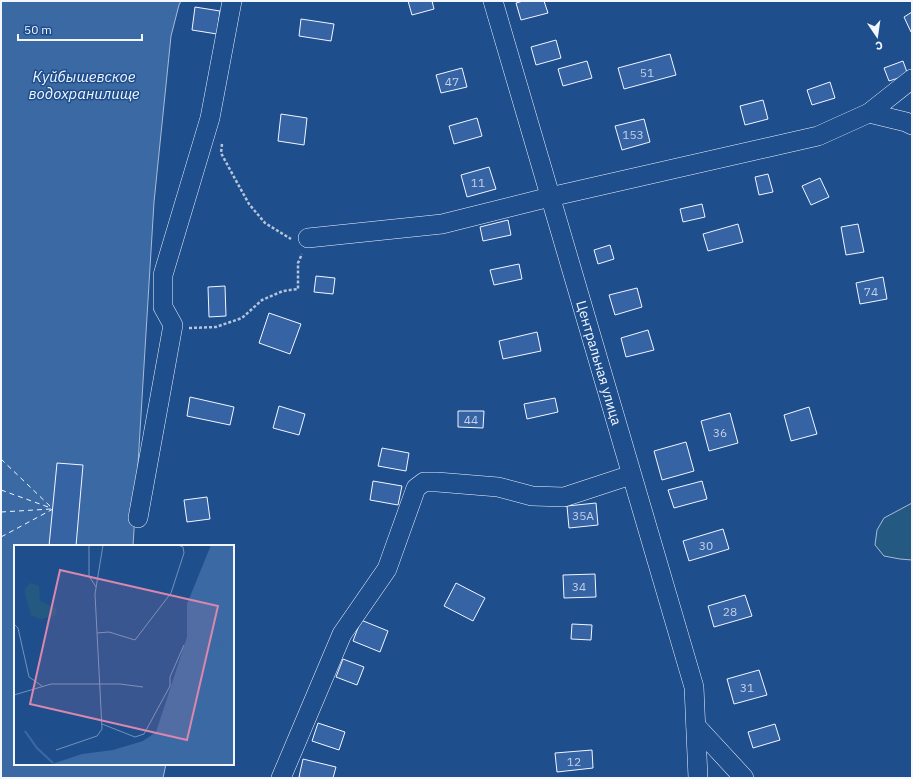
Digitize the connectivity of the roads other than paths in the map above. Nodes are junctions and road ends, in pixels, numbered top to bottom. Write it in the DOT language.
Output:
graph roads {
  1 [pos="232,1"];
  2 [pos="493,1"];
  3 [pos="912,79"];
  4 [pos="869,113"];
  5 [pos="912,125"];
  6 [pos="550,197"];
  7 [pos="308,238"];
  8 [pos="632,475"];
  9 [pos="138,518"];
  10 [pos="696,726"];
  11 [pos="281,778"];
  12 [pos="698,778"];
  13 [pos="744,778"];
  1 -- 9 [label="street"];
  2 -- 6 [label="street, Центральная улица"];
  3 -- 4 [label="street"];
  4 -- 5 [label="street"];
  4 -- 6 [label="street"];
  6 -- 7 [label="street"];
  6 -- 8 [label="street, Центральная улица"];
  8 -- 10 [label="street, Центральная улица"];
  8 -- 11 [label="street"];
  10 -- 12 [label="street, Центральная улица"];
  10 -- 13 [label="street"];
}
